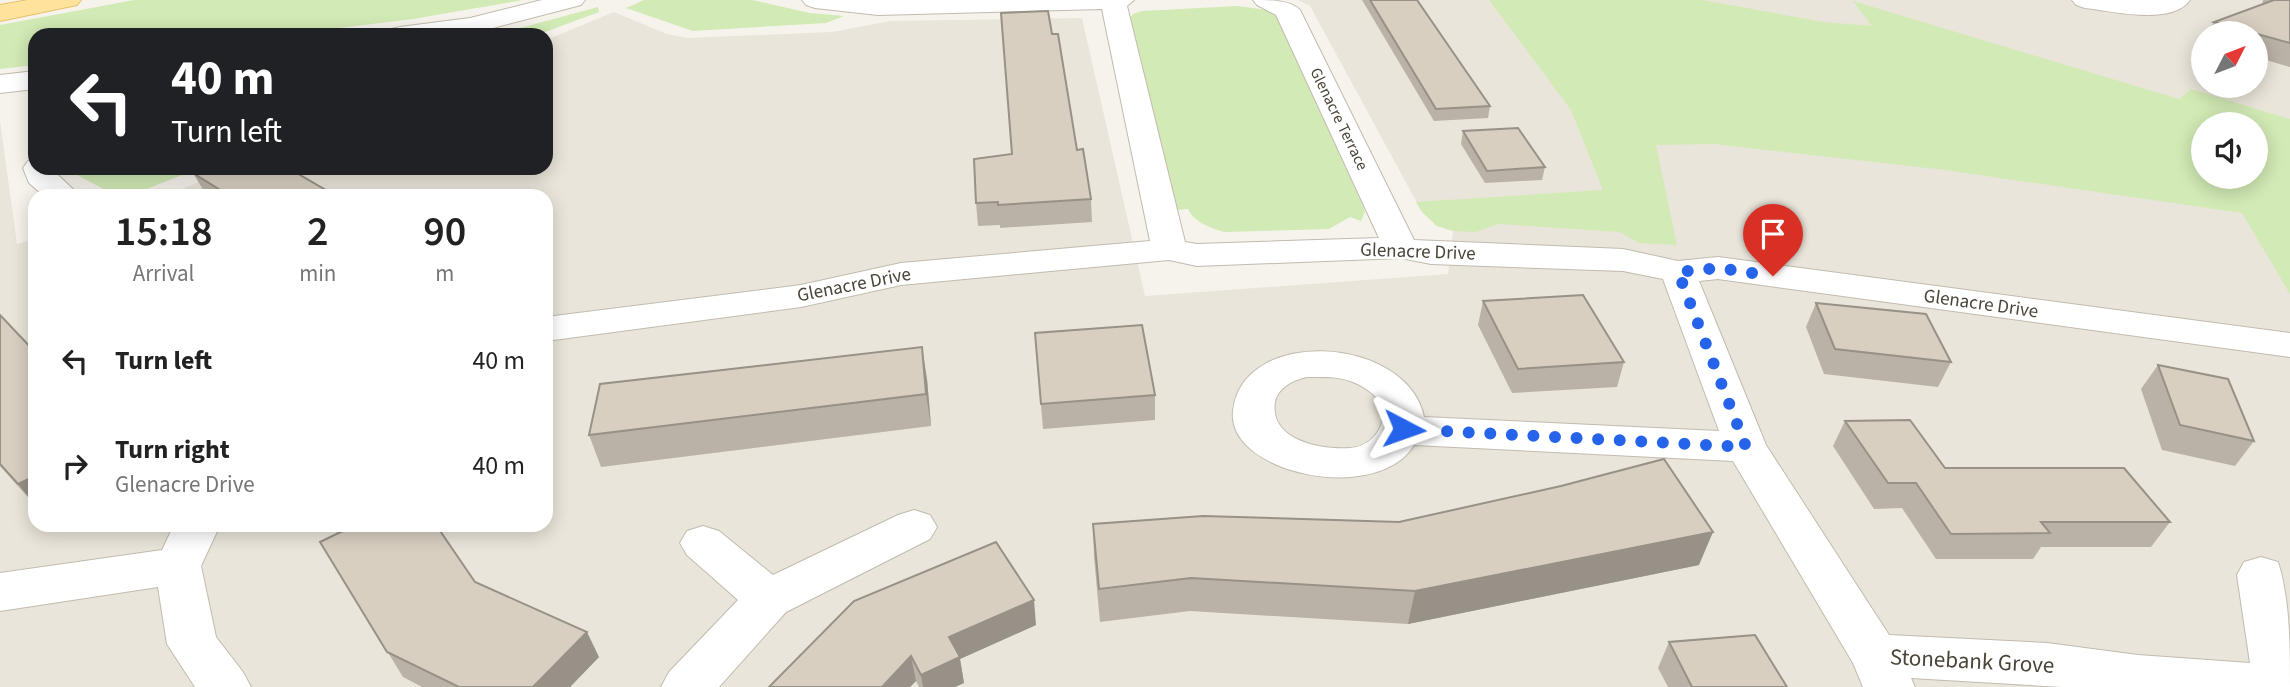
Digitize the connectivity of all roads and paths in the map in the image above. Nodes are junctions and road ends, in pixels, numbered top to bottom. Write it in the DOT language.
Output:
graph roads {
  1 [pos="68,0"];
  2 [pos="572,0"];
  3 [pos="815,0"];
  4 [pos="1121,0"];
  5 [pos="1266,0"];
  6 [pos="2085,0"];
  7 [pos="2177,0"];
  8 [pos="1113,1"];
  9 [pos="0,13"];
  10 [pos="454,28"];
  11 [pos="28,81"];
  12 [pos="0,84"];
  13 [pos="40,175"];
  14 [pos="56,189"];
  15 [pos="1401,248"];
  16 [pos="1169,250"];
  17 [pos="1678,272"];
  18 [pos="553,328"];
  19 [pos="2290,345"];
  20 [pos="1404,429"];
  21 [pos="1746,447"];
  22 [pos="914,527"];
  23 [pos="703,543"];
  24 [pos="188,546"];
  25 [pos="2262,576"];
  26 [pos="0,593"];
  27 [pos="769,599"];
  28 [pos="1882,671"];
  29 [pos="225,687"];
  30 [pos="687,687"];
  31 [pos="2278,687"];
  1 -- 9 [label="main road"];
  2 -- 10 [label="street"];
  3 -- 8 [label="street"];
  4 -- 8 [label="street"];
  5 -- 15 [label="street, Glenacre Terrace"];
  6 -- 7 [label="street"];
  8 -- 16 [label="street"];
  11 -- 12 [label="street"];
  13 -- 14 [label="street"];
  15 -- 16 [label="street, Glenacre Drive"];
  15 -- 17 [label="street, Glenacre Drive"];
  16 -- 18 [label="street, Glenacre Drive"];
  17 -- 19 [label="street, Glenacre Drive"];
  17 -- 21 [label="street"];
  20 -- 21 [label="street"];
  21 -- 28 [label="street"];
  22 -- 27 [label="street"];
  23 -- 27 [label="street"];
  24 -- 26 [label="street"];
  24 -- 29 [label="street"];
  25 -- 31 [label="street, Stonebank Grove"];
  27 -- 30 [label="street"];
  28 -- 31 [label="street, Stonebank Grove"];
}
